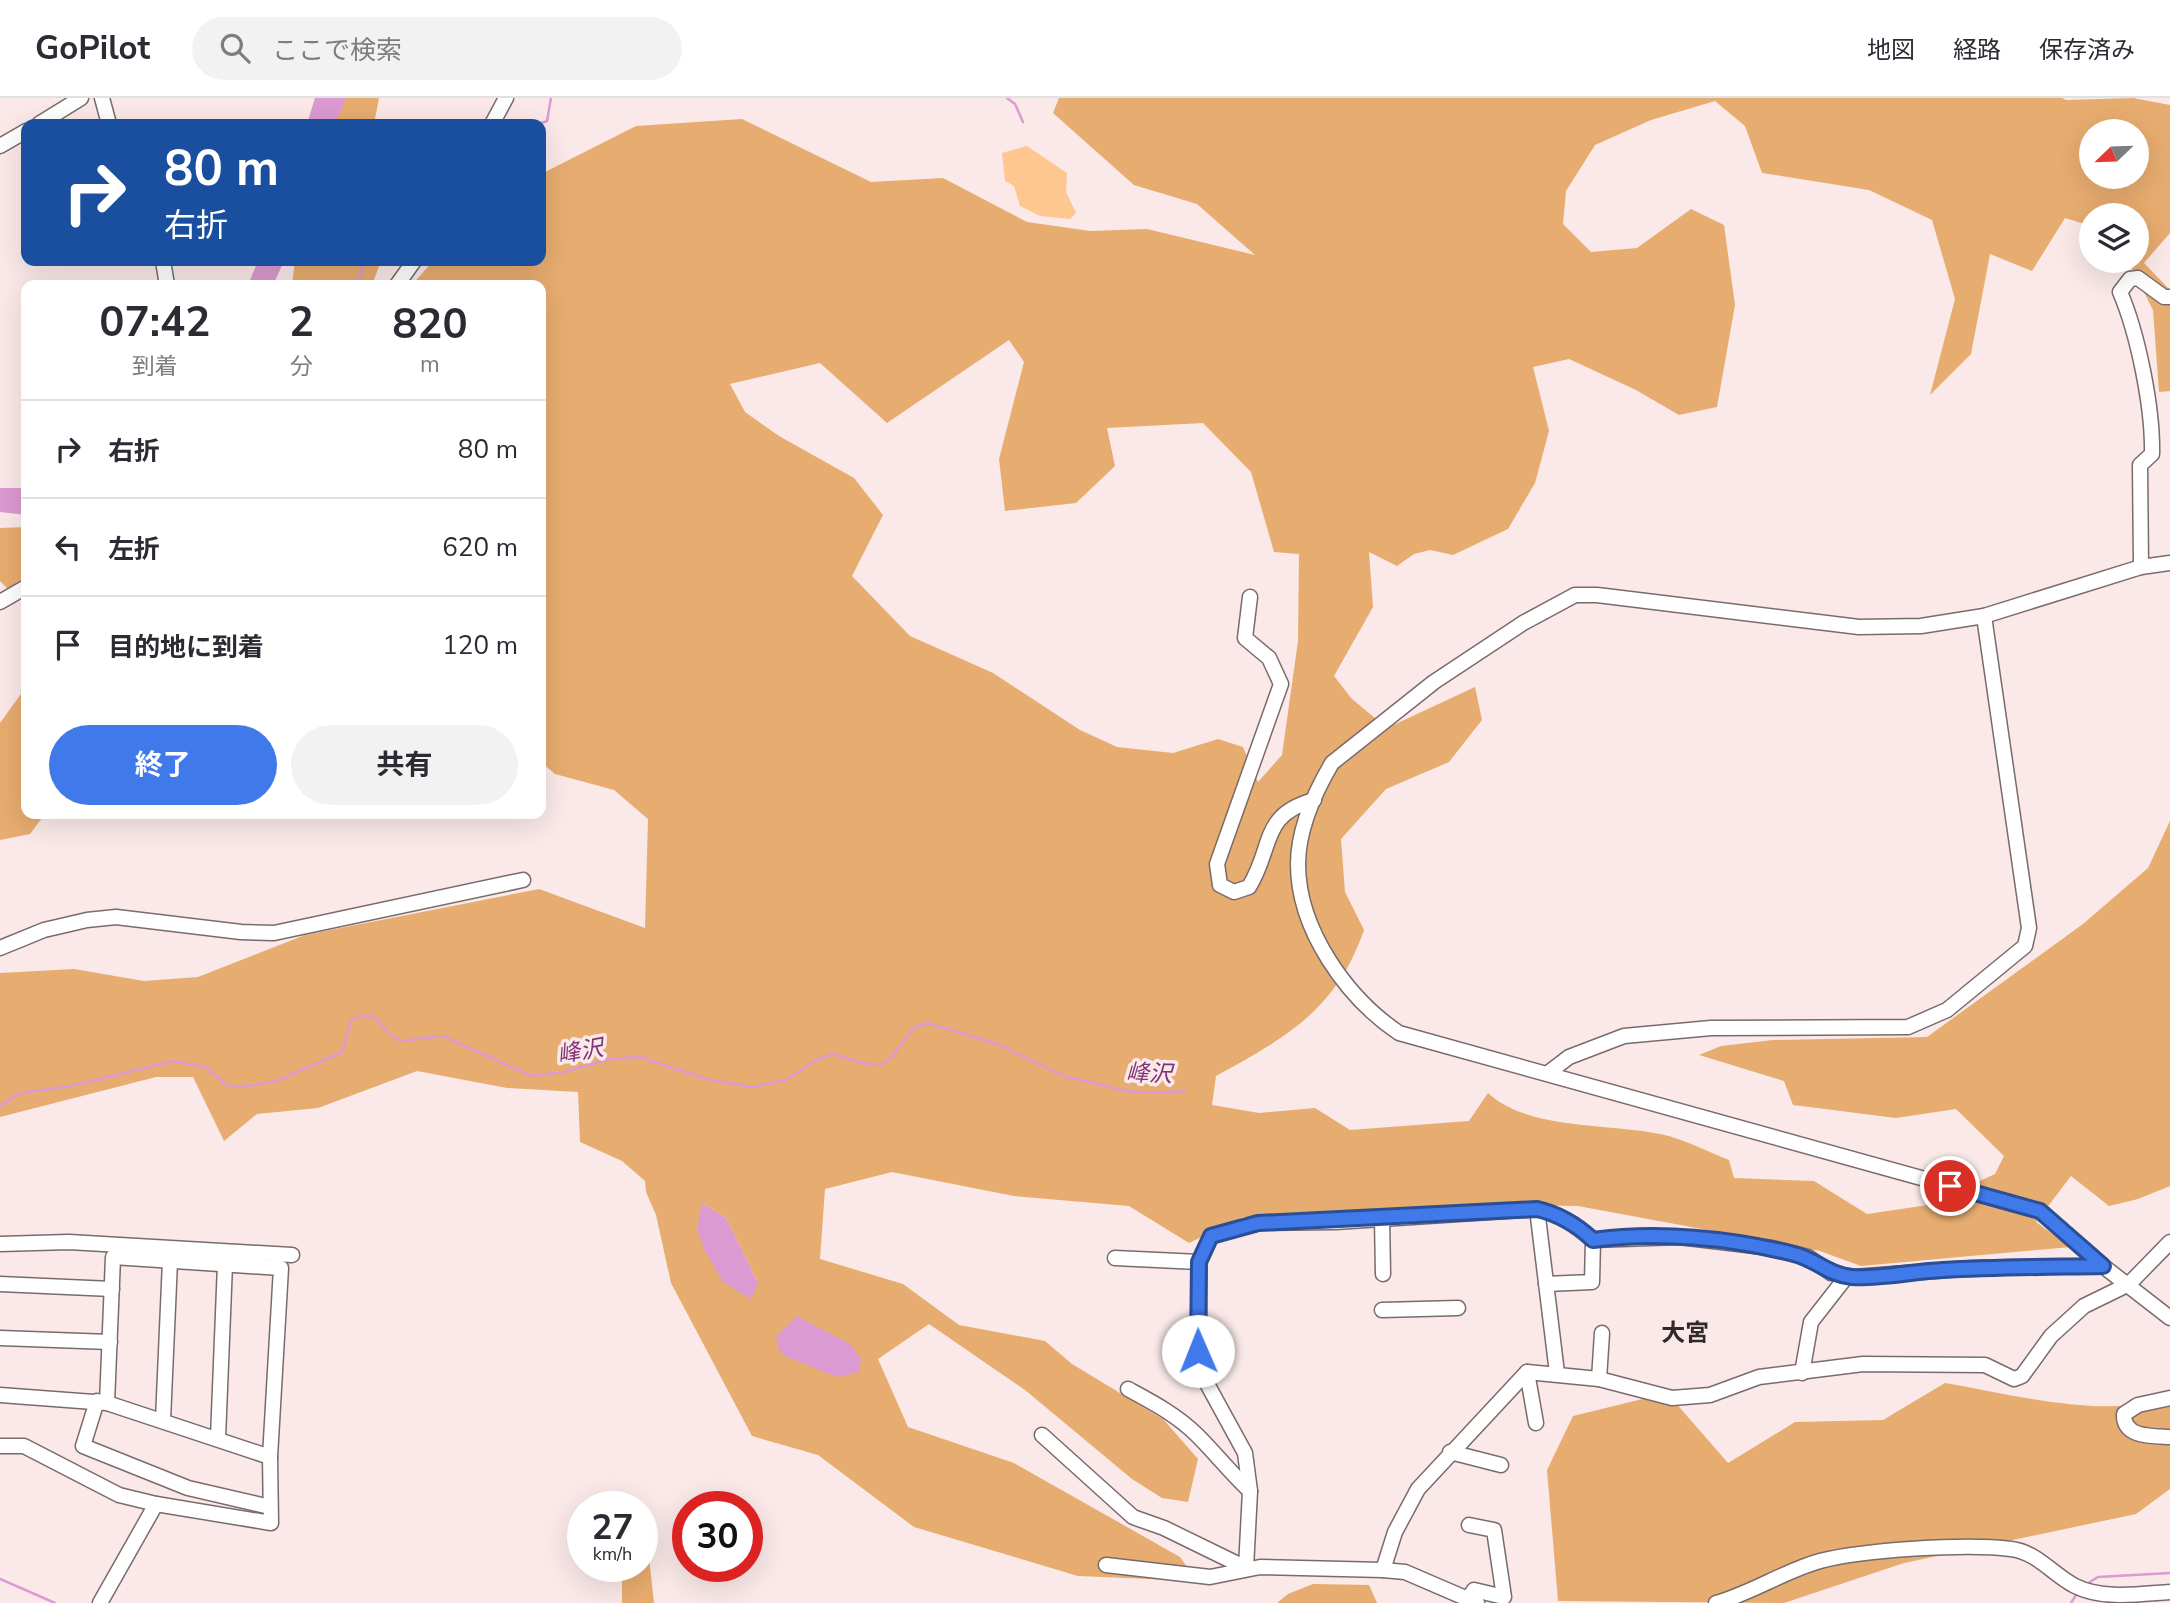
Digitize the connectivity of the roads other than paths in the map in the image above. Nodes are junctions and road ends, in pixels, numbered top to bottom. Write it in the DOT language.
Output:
graph roads {
  1 [pos="81,98"];
  2 [pos="102,98"];
  3 [pos="506,98"];
  4 [pos="46,119"];
  5 [pos="107,119"];
  6 [pos="495,119"];
  7 [pos="21,134"];
  8 [pos="0,146"];
  9 [pos="2170,298"];
  10 [pos="2170,564"];
  11 [pos="2141,567"];
  12 [pos="21,590"];
  13 [pos="1250,597"];
  14 [pos="0,602"];
  15 [pos="1984,616"];
  16 [pos="1314,800"];
  17 [pos="523,880"];
  18 [pos="0,948"];
  19 [pos="1548,1073"];
  20 [pos="1537,1209"];
  21 [pos="1382,1219"];
  22 [pos="1593,1240"];
  23 [pos="2170,1242"];
  24 [pos="0,1244"];
  25 [pos="292,1255"];
  26 [pos="1115,1258"];
  27 [pos="170,1261"];
  28 [pos="1199,1262"];
  29 [pos="225,1264"];
  30 [pos="2103,1266"];
  31 [pos="1383,1274"];
  32 [pos="1847,1276"];
  33 [pos="0,1284"];
  34 [pos="1546,1284"];
  35 [pos="2129,1284"];
  36 [pos="112,1289"];
  37 [pos="1458,1308"];
  38 [pos="1382,1310"];
  39 [pos="2170,1318"];
  40 [pos="1602,1333"];
  41 [pos="0,1338"];
  42 [pos="110,1342"];
  43 [pos="1527,1372"];
  44 [pos="1557,1373"];
  45 [pos="1802,1373"];
  46 [pos="1599,1379"];
  47 [pos="1128,1389"];
  48 [pos="0,1395"];
  49 [pos="2170,1398"];
  50 [pos="102,1402"];
  51 [pos="163,1420"];
  52 [pos="1536,1423"];
  53 [pos="1042,1435"];
  54 [pos="2170,1437"];
  55 [pos="218,1438"];
  56 [pos="0,1446"];
  57 [pos="1450,1452"];
  58 [pos="270,1457"];
  59 [pos="1500,1465"];
  60 [pos="1250,1491"];
  61 [pos="156,1504"];
  62 [pos="270,1507"];
  63 [pos="1469,1525"];
  64 [pos="1106,1565"];
  65 [pos="1246,1568"];
  66 [pos="1383,1570"];
  67 [pos="2170,1592"];
  68 [pos="1473,1601"];
  69 [pos="100,1603"];
  70 [pos="1716,1603"];
  1 -- 4 [label="street"];
  2 -- 5 [label="street"];
  3 -- 6 [label="street"];
  7 -- 8 [label="street"];
  9 -- 11 [label="street"];
  10 -- 11 [label="street"];
  11 -- 15 [label="street"];
  12 -- 14 [label="street"];
  13 -- 16 [label="street"];
  15 -- 16 [label="street"];
  15 -- 19 [label="street"];
  16 -- 19 [label="street"];
  17 -- 18 [label="street"];
  19 -- 30 [label="street"];
  20 -- 21 [label="street"];
  20 -- 22 [label="street"];
  20 -- 34 [label="street"];
  21 -- 28 [label="street"];
  21 -- 31 [label="street"];
  22 -- 32 [label="street"];
  22 -- 34 [label="street"];
  23 -- 35 [label="street"];
  24 -- 25 [label="street"];
  26 -- 28 [label="street"];
  27 -- 29 [label="street"];
  27 -- 36 [label="street"];
  27 -- 51 [label="street"];
  28 -- 60 [label="street"];
  29 -- 55 [label="street"];
  29 -- 58 [label="street"];
  30 -- 32 [label="street"];
  30 -- 35 [label="street"];
  32 -- 45 [label="street"];
  33 -- 36 [label="street"];
  34 -- 44 [label="street"];
  35 -- 39 [label="street"];
  35 -- 45 [label="street"];
  36 -- 42 [label="street"];
  37 -- 38 [label="street"];
  40 -- 46 [label="street"];
  41 -- 42 [label="street"];
  42 -- 50 [label="street"];
  43 -- 44 [label="street"];
  43 -- 52 [label="street"];
  43 -- 57 [label="street"];
  44 -- 46 [label="street"];
  45 -- 46 [label="street"];
  47 -- 60 [label="street"];
  48 -- 50 [label="street"];
  49 -- 54 [label="street"];
  50 -- 51 [label="street"];
  50 -- 62 [label="street"];
  51 -- 55 [label="street"];
  53 -- 65 [label="street"];
  55 -- 58 [label="street"];
  56 -- 61 [label="street"];
  57 -- 59 [label="street"];
  57 -- 66 [label="street"];
  58 -- 62 [label="street"];
  60 -- 65 [label="street"];
  61 -- 62 [label="street"];
  61 -- 69 [label="street"];
  63 -- 68 [label="street"];
  64 -- 65 [label="street"];
  65 -- 66 [label="street"];
  66 -- 68 [label="street"];
  67 -- 70 [label="street"];
}
